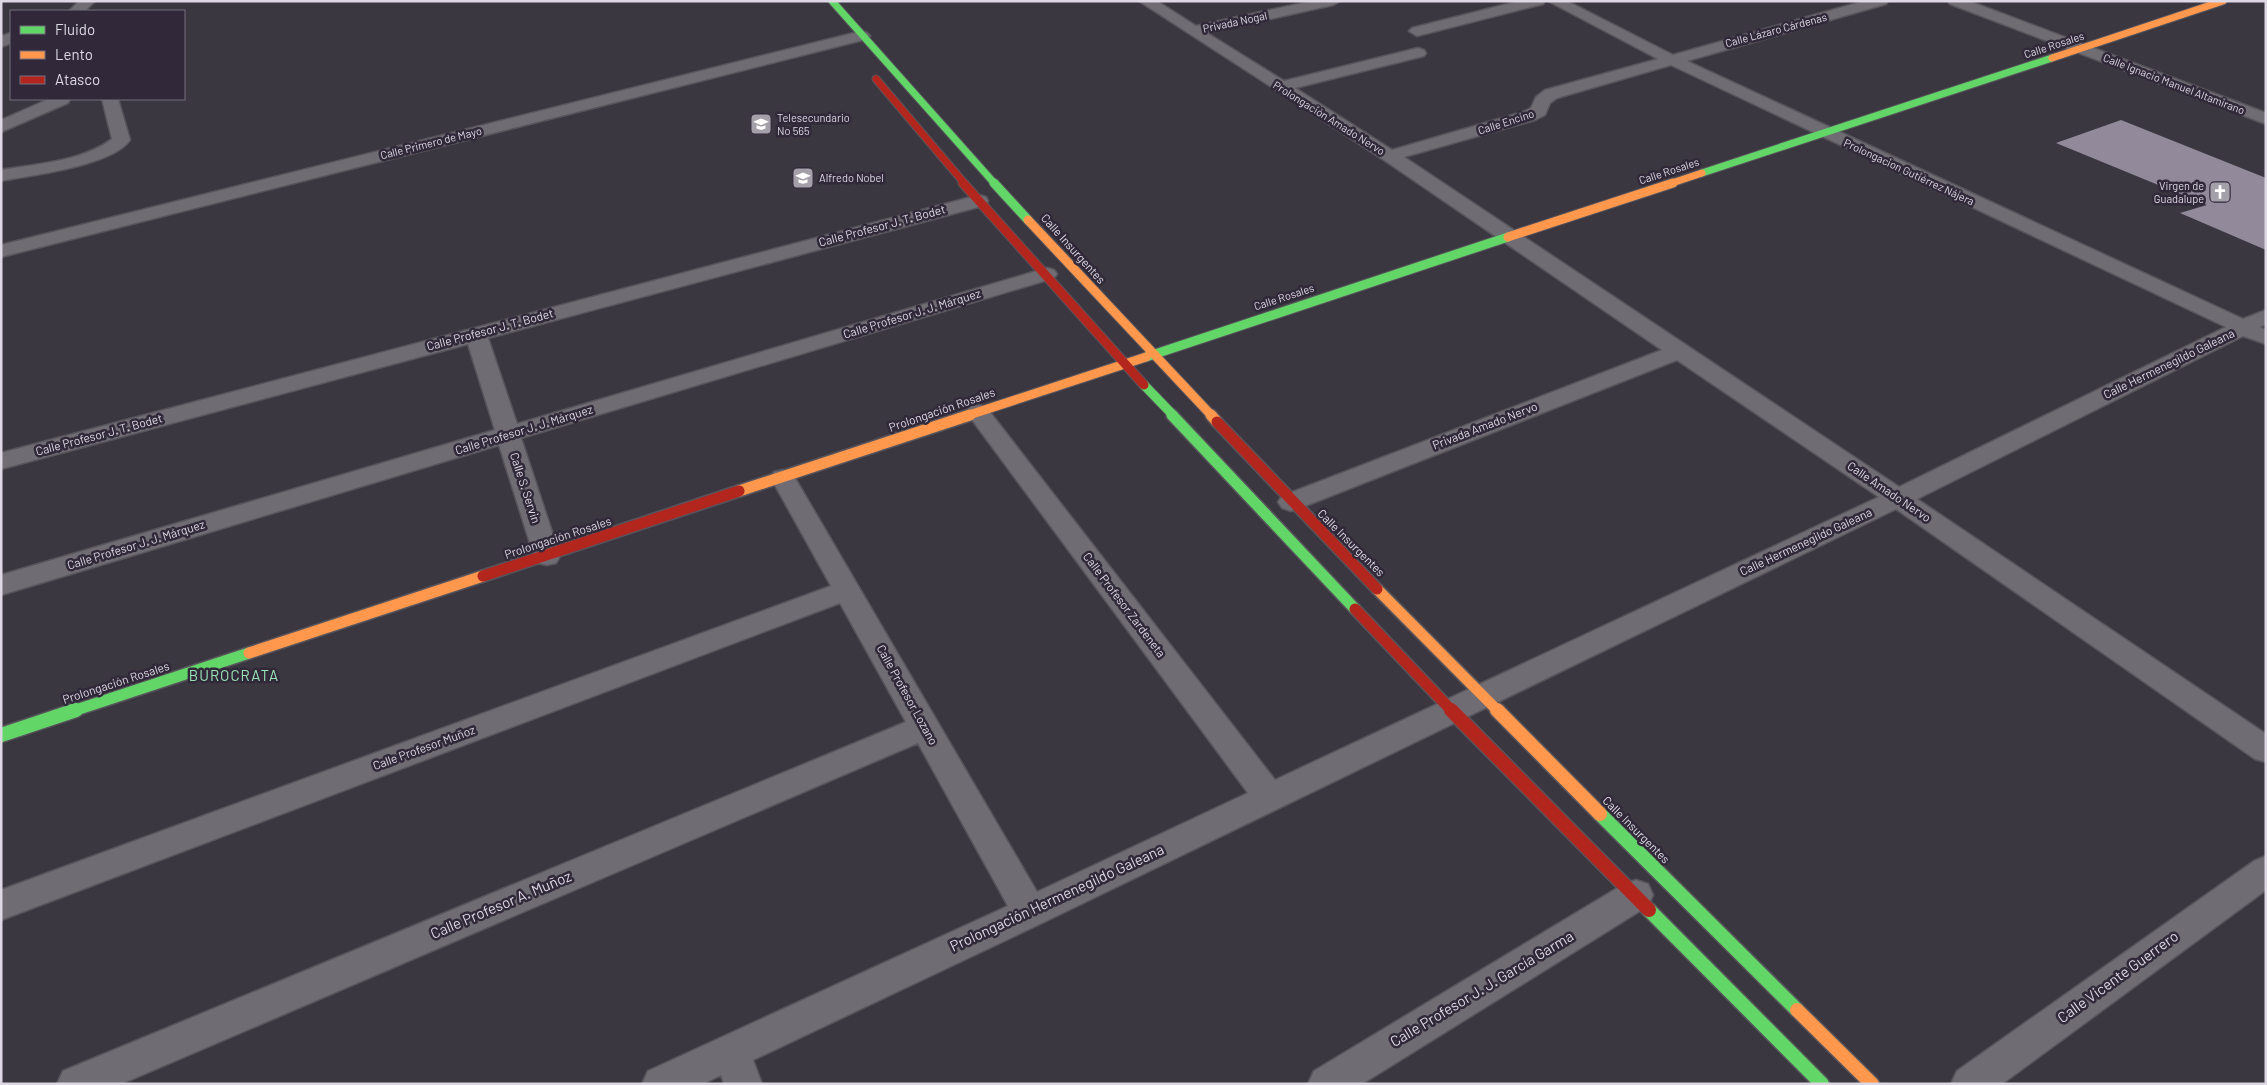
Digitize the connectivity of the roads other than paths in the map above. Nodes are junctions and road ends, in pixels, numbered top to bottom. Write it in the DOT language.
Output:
graph roads {
  1 [pos="88,1"];
  2 [pos="832,1"];
  3 [pos="1146,1"];
  4 [pos="1333,1"];
  5 [pos="1538,1"];
  6 [pos="1555,1"];
  7 [pos="1881,1"];
  8 [pos="1955,1"];
  9 [pos="2223,1"];
  10 [pos="77,10"];
  11 [pos="1195,31"];
  12 [pos="1417,31"];
  13 [pos="848,37"];
  14 [pos="2081,49"];
  15 [pos="1418,53"];
  16 [pos="1670,59"];
  17 [pos="868,70"];
  18 [pos="1280,87"];
  19 [pos="60,100"];
  20 [pos="110,100"];
  21 [pos="2266,119"];
  22 [pos="1,127"];
  23 [pos="1825,132"];
  24 [pos="1390,156"];
  25 [pos="1,176"];
  26 [pos="979,201"];
  27 [pos="1,235"];
  28 [pos="1510,237"];
  29 [pos="1,251"];
  30 [pos="1047,274"];
  31 [pos="2266,316"];
  32 [pos="2242,328"];
  33 [pos="476,334"];
  34 [pos="2266,338"];
  35 [pos="1679,351"];
  36 [pos="1150,354"];
  37 [pos="1123,363"];
  38 [pos="978,412"];
  39 [pos="508,434"];
  40 [pos="1,462"];
  41 [pos="783,478"];
  42 [pos="1898,498"];
  43 [pos="1291,502"];
  44 [pos="547,556"];
  45 [pos="1,585"];
  46 [pos="848,590"];
  47 [pos="1482,696"];
  48 [pos="1452,711"];
  49 [pos="925,727"];
  50 [pos="1,735"];
  51 [pos="2266,750"];
  52 [pos="1270,798"];
  53 [pos="2266,871"];
  54 [pos="1636,895"];
  55 [pos="1,905"];
  56 [pos="1030,912"];
  57 [pos="730,1050"];
  58 [pos="76,1084"];
  59 [pos="661,1084"];
  60 [pos="743,1084"];
  61 [pos="1328,1084"];
  62 [pos="1822,1084"];
  63 [pos="1872,1084"];
  64 [pos="1970,1084"];
  1 -- 10 [label="street"];
  2 -- 13 [label="main road, Calle Insurgentes"];
  3 -- 11 [label="street, Prolongación Amado Nervo"];
  4 -- 11 [label="street, Privada Nogal"];
  5 -- 12 [label="street"];
  6 -- 16 [label="street, Prolongacion Gutiérrez Nájera"];
  7 -- 16 [label="street, Calle Lázaro Cárdenas"];
  8 -- 14 [label="street, Calle Ignacio Manuel Altamirano"];
  9 -- 14 [label="main road, Calle Rosales"];
  11 -- 18 [label="street, Prolongación Amado Nervo"];
  13 -- 27 [label="street, Calle Primero de Mayo"];
  13 -- 29 [label="street, Calle Primero de Mayo"];
  13 -- 36 [label="main road, Calle Insurgentes"];
  14 -- 21 [label="street, Calle Ignacio Manuel Altamirano"];
  14 -- 23 [label="main road, Calle Rosales"];
  15 -- 18 [label="street"];
  16 -- 23 [label="street, Prolongacion Gutiérrez Nájera"];
  16 -- 24 [label="street, Calle Encino"];
  17 -- 26 [label="main road"];
  18 -- 24 [label="street, Prolongación Amado Nervo"];
  19 -- 22 [label="street"];
  20 -- 25 [label="street"];
  23 -- 28 [label="main road, Calle Rosales"];
  23 -- 32 [label="street, Prolongacion Gutiérrez Nájera"];
  24 -- 28 [label="street, Prolongación Amado Nervo"];
  26 -- 30 [label="main road"];
  26 -- 33 [label="street, Calle Profesor J. T. Bodet"];
  28 -- 35 [label="street, Calle Amado Nervo"];
  28 -- 36 [label="main road, Calle Rosales"];
  30 -- 37 [label="main road"];
  30 -- 39 [label="street, Calle Profesor J. J. Márquez"];
  31 -- 32 [label="street, Calle Hermenegildo Galeana"];
  32 -- 34 [label="street, Prolongacion Gutiérrez Nájera"];
  32 -- 42 [label="street, Calle Hermenegildo Galeana"];
  33 -- 39 [label="street, Calle S. Servin"];
  33 -- 40 [label="street, Calle Profesor J. T. Bodet"];
  35 -- 42 [label="street, Calle Amado Nervo"];
  35 -- 43 [label="street, Privada Amado Nervo"];
  36 -- 37 [label="main road, Calle Rosales"];
  36 -- 43 [label="main road, Calle Insurgentes"];
  37 -- 38 [label="main road, Prolongación Rosales"];
  37 -- 48 [label="main road"];
  38 -- 41 [label="main road, Prolongación Rosales"];
  38 -- 52 [label="street, Calle Profesor Zardeneta"];
  39 -- 44 [label="street, Calle S. Servin"];
  39 -- 45 [label="street, Calle Profesor J. J. Márquez"];
  41 -- 44 [label="main road, Prolongación Rosales"];
  41 -- 46 [label="street, Calle Profesor Lozano"];
  42 -- 47 [label="street, Calle Hermenegildo Galeana"];
  42 -- 51 [label="street, Calle Amado Nervo"];
  43 -- 47 [label="main road, Calle Insurgentes"];
  44 -- 50 [label="main road, Prolongación Rosales"];
  46 -- 49 [label="street, Calle Profesor Lozano"];
  46 -- 55 [label="street, Calle Profesor Muñoz"];
  47 -- 48 [label="street, Calle Hermenegildo Galeana"];
  47 -- 63 [label="main road, Calle Insurgentes"];
  48 -- 52 [label="street, Prolongación Hermenegildo Galeana"];
  48 -- 54 [label="main road"];
  49 -- 56 [label="street, Calle Profesor Lozano"];
  49 -- 58 [label="street, Calle Profesor A. Muñoz"];
  52 -- 56 [label="street, Prolongación Hermenegildo Galeana"];
  53 -- 64 [label="street, Calle Vicente Guerrero"];
  54 -- 61 [label="street, Calle Profesor J. J. García Garma"];
  54 -- 62 [label="main road"];
  56 -- 57 [label="street, Prolongación Hermenegildo Galeana"];
  57 -- 59 [label="street, Prolongación Hermenegildo Galeana"];
  57 -- 60 [label="street"];
}
